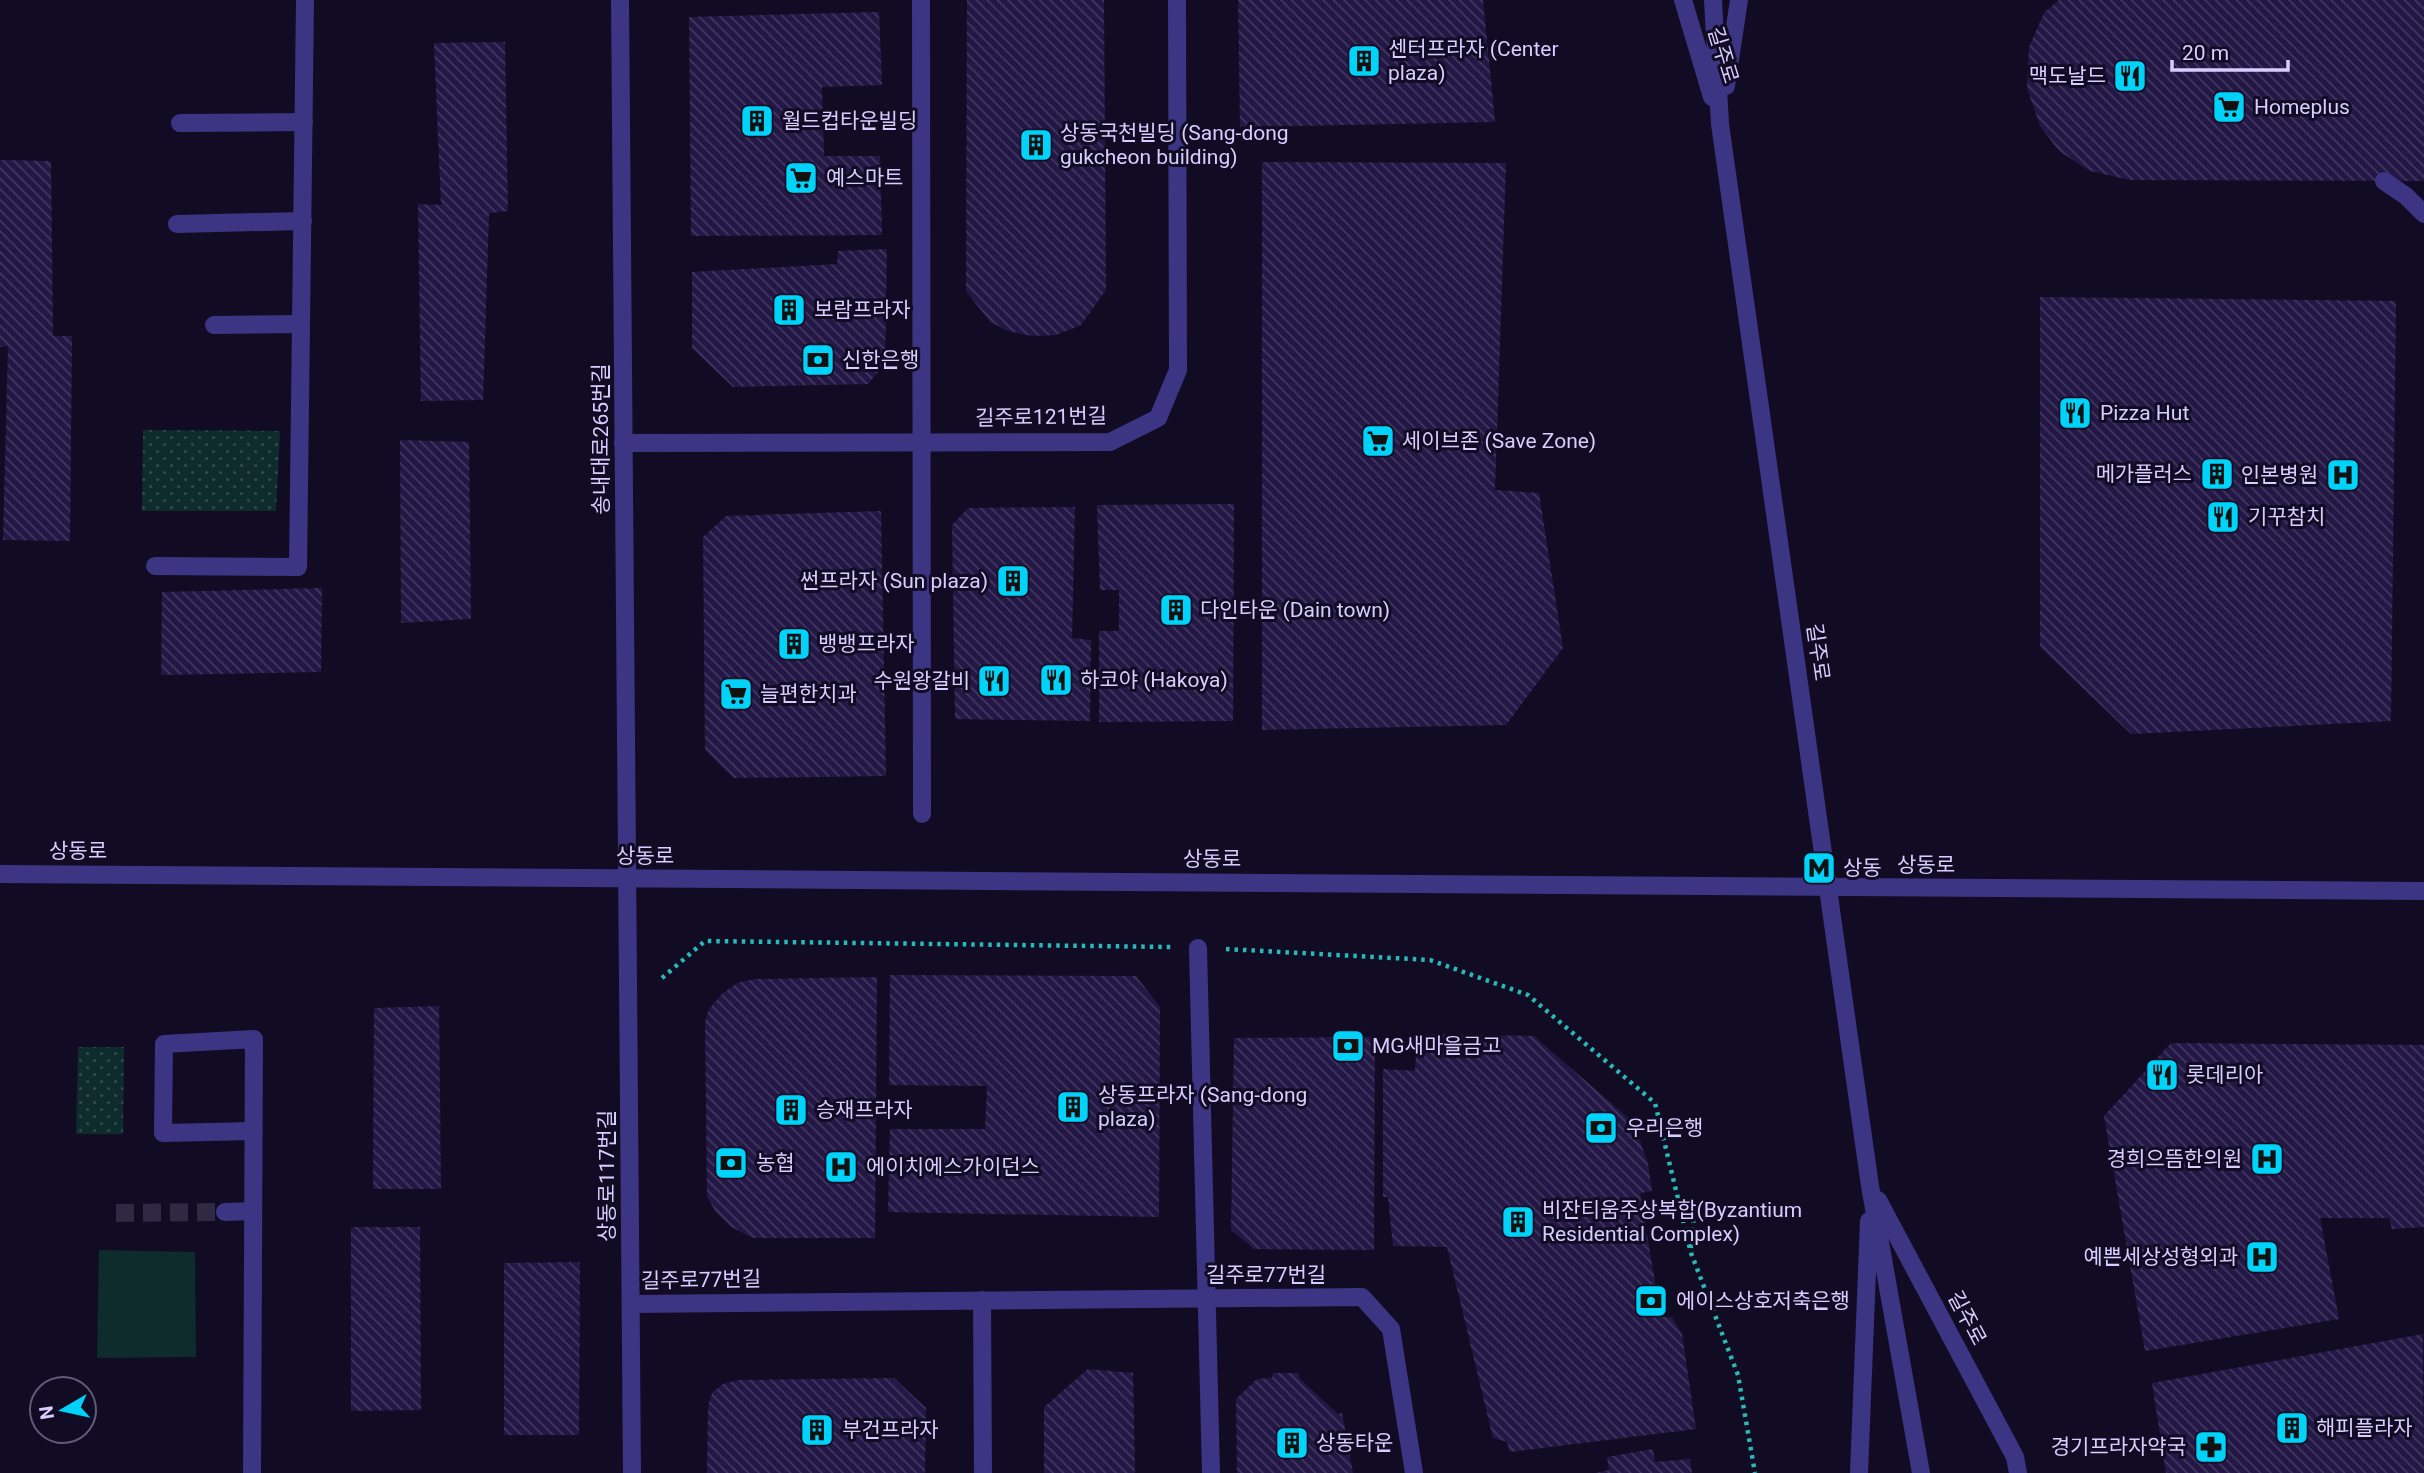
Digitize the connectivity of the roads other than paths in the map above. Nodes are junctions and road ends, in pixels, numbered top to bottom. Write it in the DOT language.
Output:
graph roads {
  1 [pos="305,0"];
  2 [pos="620,0"];
  3 [pos="920,0"];
  4 [pos="1178,0"];
  5 [pos="1683,0"];
  6 [pos="1713,0"];
  7 [pos="1739,0"];
  8 [pos="304,122"];
  9 [pos="180,123"];
  10 [pos="1720,124"];
  11 [pos="2384,181"];
  12 [pos="2424,214"];
  13 [pos="303,221"];
  14 [pos="177,224"];
  15 [pos="301,324"];
  16 [pos="214,325"];
  17 [pos="922,442"];
  18 [pos="623,443"];
  19 [pos="155,566"];
  20 [pos="922,814"];
  21 [pos="0,873"];
  22 [pos="627,878"];
  23 [pos="1828,887"];
  24 [pos="2424,891"];
  25 [pos="1198,948"];
  26 [pos="254,1132"];
  27 [pos="1870,1186"];
  28 [pos="253,1211"];
  29 [pos="225,1212"];
  30 [pos="1208,1298"];
  31 [pos="982,1300"];
  32 [pos="631,1304"];
  33 [pos="252,1473"];
  34 [pos="632,1473"];
  35 [pos="983,1473"];
  36 [pos="1211,1473"];
  37 [pos="1414,1473"];
  38 [pos="1859,1473"];
  39 [pos="1921,1473"];
  40 [pos="2018,1473"];
  1 -- 8 [label="street"];
  2 -- 18 [label="street, 송내대로265번길"];
  3 -- 17 [label="street"];
  4 -- 17 [label="street, 길주로121번길"];
  5 -- 10 [label="street, 길주로"];
  6 -- 10 [label="street, 길주로"];
  7 -- 10 [label="street, 길주로"];
  8 -- 9 [label="street"];
  8 -- 13 [label="street"];
  10 -- 23 [label="street, 길주로"];
  11 -- 12 [label="street"];
  13 -- 14 [label="street"];
  13 -- 15 [label="street"];
  15 -- 16 [label="street"];
  15 -- 19 [label="street"];
  17 -- 18 [label="street, 길주로121번길"];
  17 -- 20 [label="street"];
  18 -- 22 [label="street, 송내대로265번길"];
  21 -- 22 [label="street, 상동로"];
  22 -- 23 [label="street, 상동로"];
  22 -- 32 [label="street, 상동로117번길"];
  23 -- 24 [label="street, 상동로"];
  23 -- 27 [label="street, 길주로"];
  25 -- 30 [label="street"];
  26 -- 26 [label="street"];
  26 -- 28 [label="street"];
  27 -- 38 [label="street, 길주로"];
  27 -- 39 [label="street, 길주로"];
  27 -- 40 [label="street, 길주로"];
  28 -- 29 [label="street"];
  28 -- 33 [label="street"];
  30 -- 31 [label="street, 길주로77번길"];
  30 -- 36 [label="street"];
  30 -- 37 [label="street, 길주로77번길"];
  31 -- 32 [label="street, 길주로77번길"];
  31 -- 35 [label="street"];
  32 -- 34 [label="street, 상동로117번길"];
}
